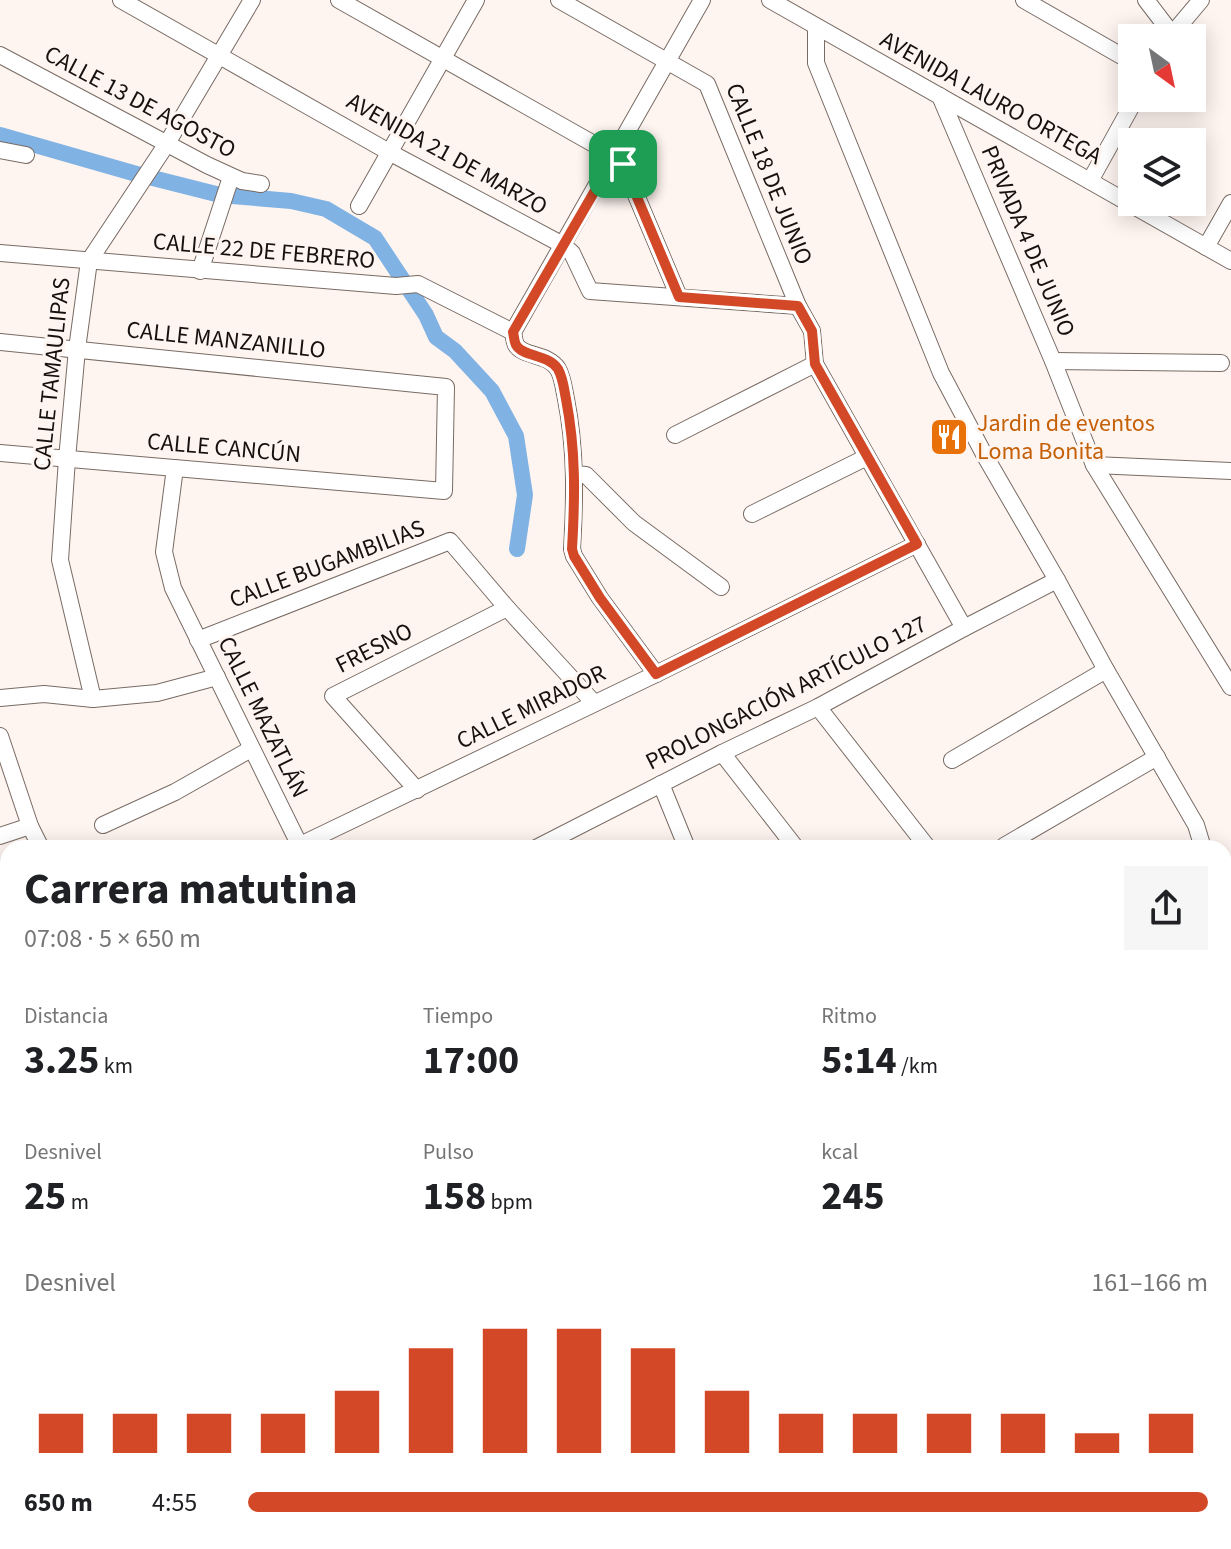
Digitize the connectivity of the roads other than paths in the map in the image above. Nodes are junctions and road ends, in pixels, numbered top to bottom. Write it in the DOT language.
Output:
graph roads {
  1 [pos="121,0"];
  2 [pos="252,0"];
  3 [pos="339,0"];
  4 [pos="476,0"];
  5 [pos="559,0"];
  6 [pos="702,0"];
  7 [pos="770,0"];
  8 [pos="1024,0"];
  9 [pos="1146,0"];
  10 [pos="1199,2"];
  11 [pos="1162,24"];
  12 [pos="1180,24"];
  13 [pos="816,27"];
  14 [pos="1118,54"];
  15 [pos="0,55"];
  16 [pos="221,55"];
  17 [pos="442,59"];
  18 [pos="668,62"];
  19 [pos="940,96"];
  20 [pos="1128,112"];
  21 [pos="166,145"];
  22 [pos="0,150"];
  23 [pos="389,152"];
  24 [pos="26,155"];
  25 [pos="615,156"];
  26 [pos="231,177"];
  27 [pos="1090,181"];
  28 [pos="261,184"];
  29 [pos="1231,203"];
  30 [pos="359,206"];
  31 [pos="563,245"];
  32 [pos="1206,247"];
  33 [pos="0,253"];
  34 [pos="89,261"];
  35 [pos="1231,261"];
  36 [pos="200,271"];
  37 [pos="679,297"];
  38 [pos="798,306"];
  39 [pos="513,332"];
  40 [pos="0,342"];
  41 [pos="77,349"];
  42 [pos="1053,361"];
  43 [pos="1221,363"];
  44 [pos="815,364"];
  45 [pos="675,435"];
  46 [pos="0,453"];
  47 [pos="867,457"];
  48 [pos="67,459"];
  49 [pos="1094,465"];
  50 [pos="175,468"];
  51 [pos="575,474"];
  52 [pos="1228,475"];
  53 [pos="444,491"];
  54 [pos="752,514"];
  55 [pos="917,544"];
  56 [pos="1057,580"];
  57 [pos="721,587"];
  58 [pos="507,608"];
  59 [pos="964,628"];
  60 [pos="198,640"];
  61 [pos="1106,670"];
  62 [pos="656,674"];
  63 [pos="217,677"];
  64 [pos="1230,681"];
  65 [pos="0,698"];
  66 [pos="93,699"];
  67 [pos="594,703"];
  68 [pos="818,707"];
  69 [pos="0,736"];
  70 [pos="251,749"];
  71 [pos="722,753"];
  72 [pos="1157,757"];
  73 [pos="952,760"];
  74 [pos="661,784"];
  75 [pos="417,790"];
  76 [pos="103,825"];
  77 [pos="30,826"];
  78 [pos="0,836"];
  79 [pos="37,840"];
  80 [pos="295,840"];
  81 [pos="313,840"];
  82 [pos="552,840"];
  83 [pos="684,840"];
  84 [pos="790,840"];
  85 [pos="922,840"];
  86 [pos="1014,840"];
  87 [pos="1201,840"];
  1 -- 16 [label="street, AVENIDA 21 DE MARZO"];
  2 -- 16 [label="street, CALLE TAMAULIPAS"];
  3 -- 17 [label="street"];
  4 -- 17 [label="street"];
  5 -- 18 [label="street, CALLE 18 DE JUNIO"];
  6 -- 18 [label="street"];
  7 -- 13 [label="street, AVENIDA LAURO ORTEGA"];
  8 -- 14 [label="street"];
  9 -- 11 [label="street"];
  10 -- 12 [label="street"];
  13 -- 19 [label="street, AVENIDA LAURO ORTEGA"];
  13 -- 56 [label="street"];
  15 -- 21 [label="street, CALLE 13 DE AGOSTO"];
  16 -- 21 [label="street, CALLE TAMAULIPAS"];
  16 -- 23 [label="street, AVENIDA 21 DE MARZO"];
  17 -- 23 [label="street"];
  17 -- 25 [label="street"];
  18 -- 25 [label="street"];
  18 -- 38 [label="street, CALLE 18 DE JUNIO"];
  19 -- 27 [label="street, AVENIDA LAURO ORTEGA"];
  19 -- 42 [label="street, PRIVADA 4 DE JUNIO"];
  20 -- 27 [label="street"];
  21 -- 26 [label="street, CALLE 13 DE AGOSTO"];
  21 -- 34 [label="street, CALLE TAMAULIPAS"];
  22 -- 24 [label="street"];
  23 -- 30 [label="street"];
  23 -- 31 [label="street, AVENIDA 21 DE MARZO"];
  25 -- 31 [label="street"];
  25 -- 37 [label="street"];
  26 -- 28 [label="street, CALLE 13 DE AGOSTO"];
  26 -- 36 [label="street"];
  27 -- 32 [label="street, AVENIDA LAURO ORTEGA"];
  29 -- 32 [label="street"];
  31 -- 37 [label="street, AVENIDA 21 DE MARZO"];
  31 -- 39 [label="street"];
  32 -- 35 [label="street, AVENIDA LAURO ORTEGA"];
  33 -- 34 [label="street, CALLE 22 DE FEBRERO"];
  34 -- 36 [label="street, CALLE 22 DE FEBRERO"];
  34 -- 41 [label="street, CALLE TAMAULIPAS"];
  36 -- 39 [label="street, CALLE 22 DE FEBRERO"];
  37 -- 38 [label="street, AVENIDA 21 DE MARZO"];
  38 -- 44 [label="street, CALLE 18 DE JUNIO"];
  39 -- 51 [label="street, CALLE 22 DE FEBRERO"];
  40 -- 41 [label="street, CALLE MANZANILLO"];
  41 -- 48 [label="street, CALLE TAMAULIPAS"];
  41 -- 53 [label="street, CALLE MANZANILLO"];
  42 -- 43 [label="street"];
  42 -- 49 [label="street, PRIVADA 4 DE JUNIO"];
  44 -- 45 [label="street"];
  44 -- 47 [label="street"];
  46 -- 48 [label="street, CALLE CANCÚN"];
  47 -- 54 [label="street"];
  47 -- 55 [label="street"];
  48 -- 50 [label="street, CALLE CANCÚN"];
  48 -- 66 [label="street, CALLE TAMAULIPAS"];
  49 -- 52 [label="street"];
  49 -- 64 [label="street, PRIVADA 4 DE JUNIO"];
  50 -- 53 [label="street, CALLE CANCÚN"];
  50 -- 60 [label="street, CALLE MAZATLÁN"];
  51 -- 57 [label="street"];
  51 -- 62 [label="street, CALLE 22 DE FEBRERO"];
  55 -- 59 [label="street"];
  55 -- 62 [label="street, CALLE MIRADOR"];
  56 -- 59 [label="street, PROLONGACIÓN ARTÍCULO 127"];
  56 -- 61 [label="street"];
  58 -- 60 [label="street, CALLE BUGAMBILIAS"];
  58 -- 67 [label="street, CALLE BUGAMBILIAS"];
  58 -- 75 [label="street, FRESNO"];
  59 -- 68 [label="street, PROLONGACIÓN ARTÍCULO 127"];
  60 -- 63 [label="street, CALLE MAZATLÁN"];
  61 -- 72 [label="street"];
  61 -- 73 [label="street"];
  62 -- 67 [label="street, CALLE MIRADOR"];
  63 -- 66 [label="street"];
  63 -- 70 [label="street, CALLE MAZATLÁN"];
  65 -- 66 [label="street"];
  67 -- 75 [label="street, CALLE MIRADOR"];
  68 -- 71 [label="street, PROLONGACIÓN ARTÍCULO 127"];
  68 -- 85 [label="street"];
  69 -- 77 [label="street"];
  70 -- 76 [label="street"];
  70 -- 80 [label="street, CALLE MAZATLÁN"];
  71 -- 74 [label="street, PROLONGACIÓN ARTÍCULO 127"];
  71 -- 84 [label="street"];
  72 -- 86 [label="street"];
  72 -- 87 [label="street"];
  74 -- 82 [label="street, PROLONGACIÓN ARTÍCULO 127"];
  74 -- 83 [label="street"];
  75 -- 81 [label="street, CALLE MIRADOR"];
  77 -- 78 [label="street"];
  77 -- 79 [label="street"];
}
